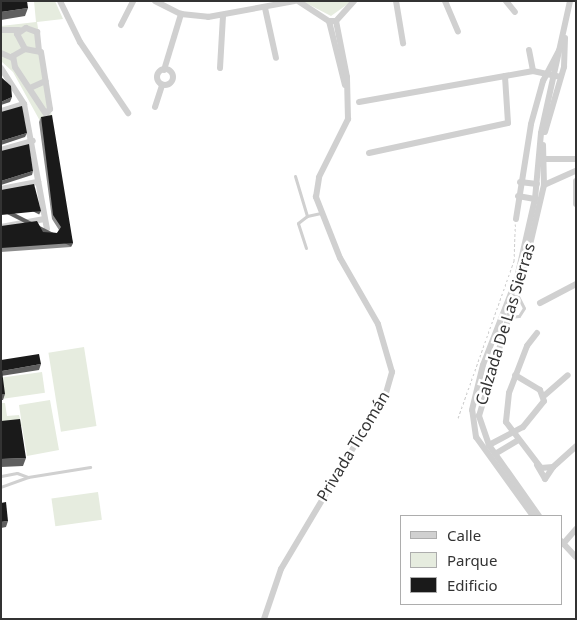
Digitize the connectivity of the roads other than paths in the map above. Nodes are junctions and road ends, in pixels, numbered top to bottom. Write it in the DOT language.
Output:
graph roads {
  1 [pos="60,1"];
  2 [pos="133,1"];
  3 [pos="155,1"];
  4 [pos="297,1"];
  5 [pos="354,1"];
  6 [pos="396,1"];
  7 [pos="444,1"];
  8 [pos="506,1"];
  9 [pos="570,1"];
  10 [pos="266,8"];
  11 [pos="515,12"];
  12 [pos="181,14"];
  13 [pos="223,16"];
  14 [pos="336,20"];
  15 [pos="329,22"];
  16 [pos="121,26"];
  17 [pos="1,30"];
  18 [pos="19,30"];
  19 [pos="458,31"];
  20 [pos="565,37"];
  21 [pos="403,43"];
  22 [pos="562,44"];
  23 [pos="25,49"];
  24 [pos="39,50"];
  25 [pos="529,50"];
  26 [pos="1,54"];
  27 [pos="12,58"];
  28 [pos="276,58"];
  29 [pos="15,66"];
  30 [pos="220,68"];
  31 [pos="3,70"];
  32 [pos="164,70"];
  33 [pos="533,71"];
  34 [pos="547,71"];
  35 [pos="556,73"];
  36 [pos="505,76"];
  37 [pos="46,81"];
  38 [pos="345,84"];
  39 [pos="162,85"];
  40 [pos="30,88"];
  41 [pos="558,91"];
  42 [pos="359,102"];
  43 [pos="24,104"];
  44 [pos="155,107"];
  45 [pos="1,111"];
  46 [pos="128,113"];
  47 [pos="543,133"];
  48 [pos="33,141"];
  49 [pos="1,150"];
  50 [pos="369,153"];
  51 [pos="576,159"];
  52 [pos="526,160"];
  53 [pos="539,160"];
  54 [pos="566,160"];
  55 [pos="568,172"];
  56 [pos="576,172"];
  57 [pos="295,176"];
  58 [pos="576,181"];
  59 [pos="38,182"];
  60 [pos="520,182"];
  61 [pos="540,184"];
  62 [pos="1,189"];
  63 [pos="518,196"];
  64 [pos="535,199"];
  65 [pos="576,204"];
  66 [pos="321,213"];
  67 [pos="307,216"];
  68 [pos="44,219"];
  69 [pos="516,219"];
  70 [pos="1,227"];
  71 [pos="47,230"];
  72 [pos="306,248"];
  73 [pos="576,284"];
  74 [pos="517,294"];
  75 [pos="540,303"];
  76 [pos="509,318"];
  77 [pos="537,333"];
  78 [pos="515,375"];
  79 [pos="568,375"];
  80 [pos="545,395"];
  81 [pos="511,432"];
  82 [pos="518,440"];
  83 [pos="489,445"];
  84 [pos="576,446"];
  85 [pos="495,454"];
  86 [pos="537,465"];
  87 [pos="90,467"];
  88 [pos="553,467"];
  89 [pos="1,476"];
  90 [pos="28,478"];
  91 [pos="1,487"];
  92 [pos="535,515"];
  93 [pos="576,529"];
  94 [pos="562,543"];
  95 [pos="576,557"];
  96 [pos="264,619"];
  1 -- 46 [label="street"];
  2 -- 16 [label="street"];
  3 -- 12 [label="street"];
  4 -- 10 [label="street"];
  4 -- 15 [label="street"];
  5 -- 14 [label="street"];
  6 -- 21 [label="street"];
  7 -- 19 [label="street"];
  8 -- 11 [label="street"];
  9 -- 20 [label="street"];
  10 -- 13 [label="street"];
  10 -- 28 [label="street"];
  12 -- 13 [label="street"];
  12 -- 32 [label="street"];
  13 -- 30 [label="street"];
  14 -- 15 [label="street"];
  14 -- 38 [label="street"];
  15 -- 38 [label="street"];
  17 -- 18 [label="street"];
  18 -- 23 [label="street"];
  18 -- 24 [label="street"];
  20 -- 22 [label="street, Calzada De Las Sierras"];
  20 -- 41 [label="street, Calzada De Las Sierras"];
  22 -- 34 [label="street, Calzada De Las Sierras"];
  22 -- 35 [label="street, Calzada De Las Sierras"];
  23 -- 24 [label="street"];
  23 -- 27 [label="street"];
  24 -- 37 [label="street"];
  25 -- 33 [label="street"];
  26 -- 27 [label="street"];
  27 -- 29 [label="street"];
  29 -- 31 [label="street"];
  29 -- 40 [label="street"];
  31 -- 43 [label="street"];
  32 -- 39 [label="street"];
  32 -- 39 [label="street"];
  33 -- 34 [label="street"];
  33 -- 36 [label="street"];
  34 -- 35 [label="street"];
  34 -- 52 [label="street, Calzada De Las Sierras"];
  35 -- 41 [label="street"];
  35 -- 47 [label="street, Calzada De Las Sierras"];
  36 -- 42 [label="street"];
  36 -- 50 [label="street"];
  37 -- 40 [label="street"];
  37 -- 40 [label="street"];
  38 -- 66 [label="street, Privada Ticomán"];
  39 -- 44 [label="street"];
  41 -- 47 [label="street, Calzada De Las Sierras"];
  43 -- 45 [label="street"];
  43 -- 48 [label="street"];
  47 -- 53 [label="street, Calzada De Las Sierras"];
  48 -- 49 [label="street"];
  48 -- 59 [label="street"];
  51 -- 54 [label="street"];
  52 -- 53 [label="street"];
  52 -- 60 [label="street, Calzada De Las Sierras"];
  53 -- 54 [label="street"];
  53 -- 61 [label="street, Calzada De Las Sierras"];
  54 -- 55 [label="street"];
  55 -- 56 [label="street"];
  55 -- 61 [label="street"];
  57 -- 67 [label="lane"];
  58 -- 65 [label="street"];
  59 -- 62 [label="street"];
  59 -- 68 [label="street"];
  60 -- 61 [label="street"];
  60 -- 63 [label="street, Calzada De Las Sierras"];
  61 -- 64 [label="street, Calzada De Las Sierras"];
  61 -- 74 [label="street, Calzada De Las Sierras"];
  63 -- 64 [label="street"];
  63 -- 69 [label="street, Calzada De Las Sierras"];
  64 -- 92 [label="street, Calzada De Las Sierras"];
  66 -- 67 [label="lane"];
  66 -- 96 [label="street, Privada Ticomán"];
  67 -- 72 [label="lane"];
  68 -- 70 [label="street"];
  68 -- 71 [label="street"];
  73 -- 75 [label="street"];
  74 -- 76 [label="street, Calzada De Las Sierras"];
  74 -- 76 [label="lane"];
  76 -- 83 [label="street, Calzada De Las Sierras"];
  77 -- 78 [label="street"];
  78 -- 80 [label="street"];
  78 -- 81 [label="street"];
  79 -- 80 [label="street"];
  80 -- 81 [label="street"];
  81 -- 82 [label="street"];
  81 -- 83 [label="street"];
  82 -- 85 [label="street"];
  82 -- 86 [label="street"];
  83 -- 85 [label="street, Calzada De Las Sierras"];
  84 -- 88 [label="street"];
  85 -- 92 [label="street, Calzada De Las Sierras"];
  86 -- 88 [label="street"];
  86 -- 88 [label="street"];
  87 -- 90 [label="lane"];
  89 -- 90 [label="lane"];
  90 -- 91 [label="lane"];
  93 -- 94 [label="street"];
  94 -- 95 [label="street"];
}
